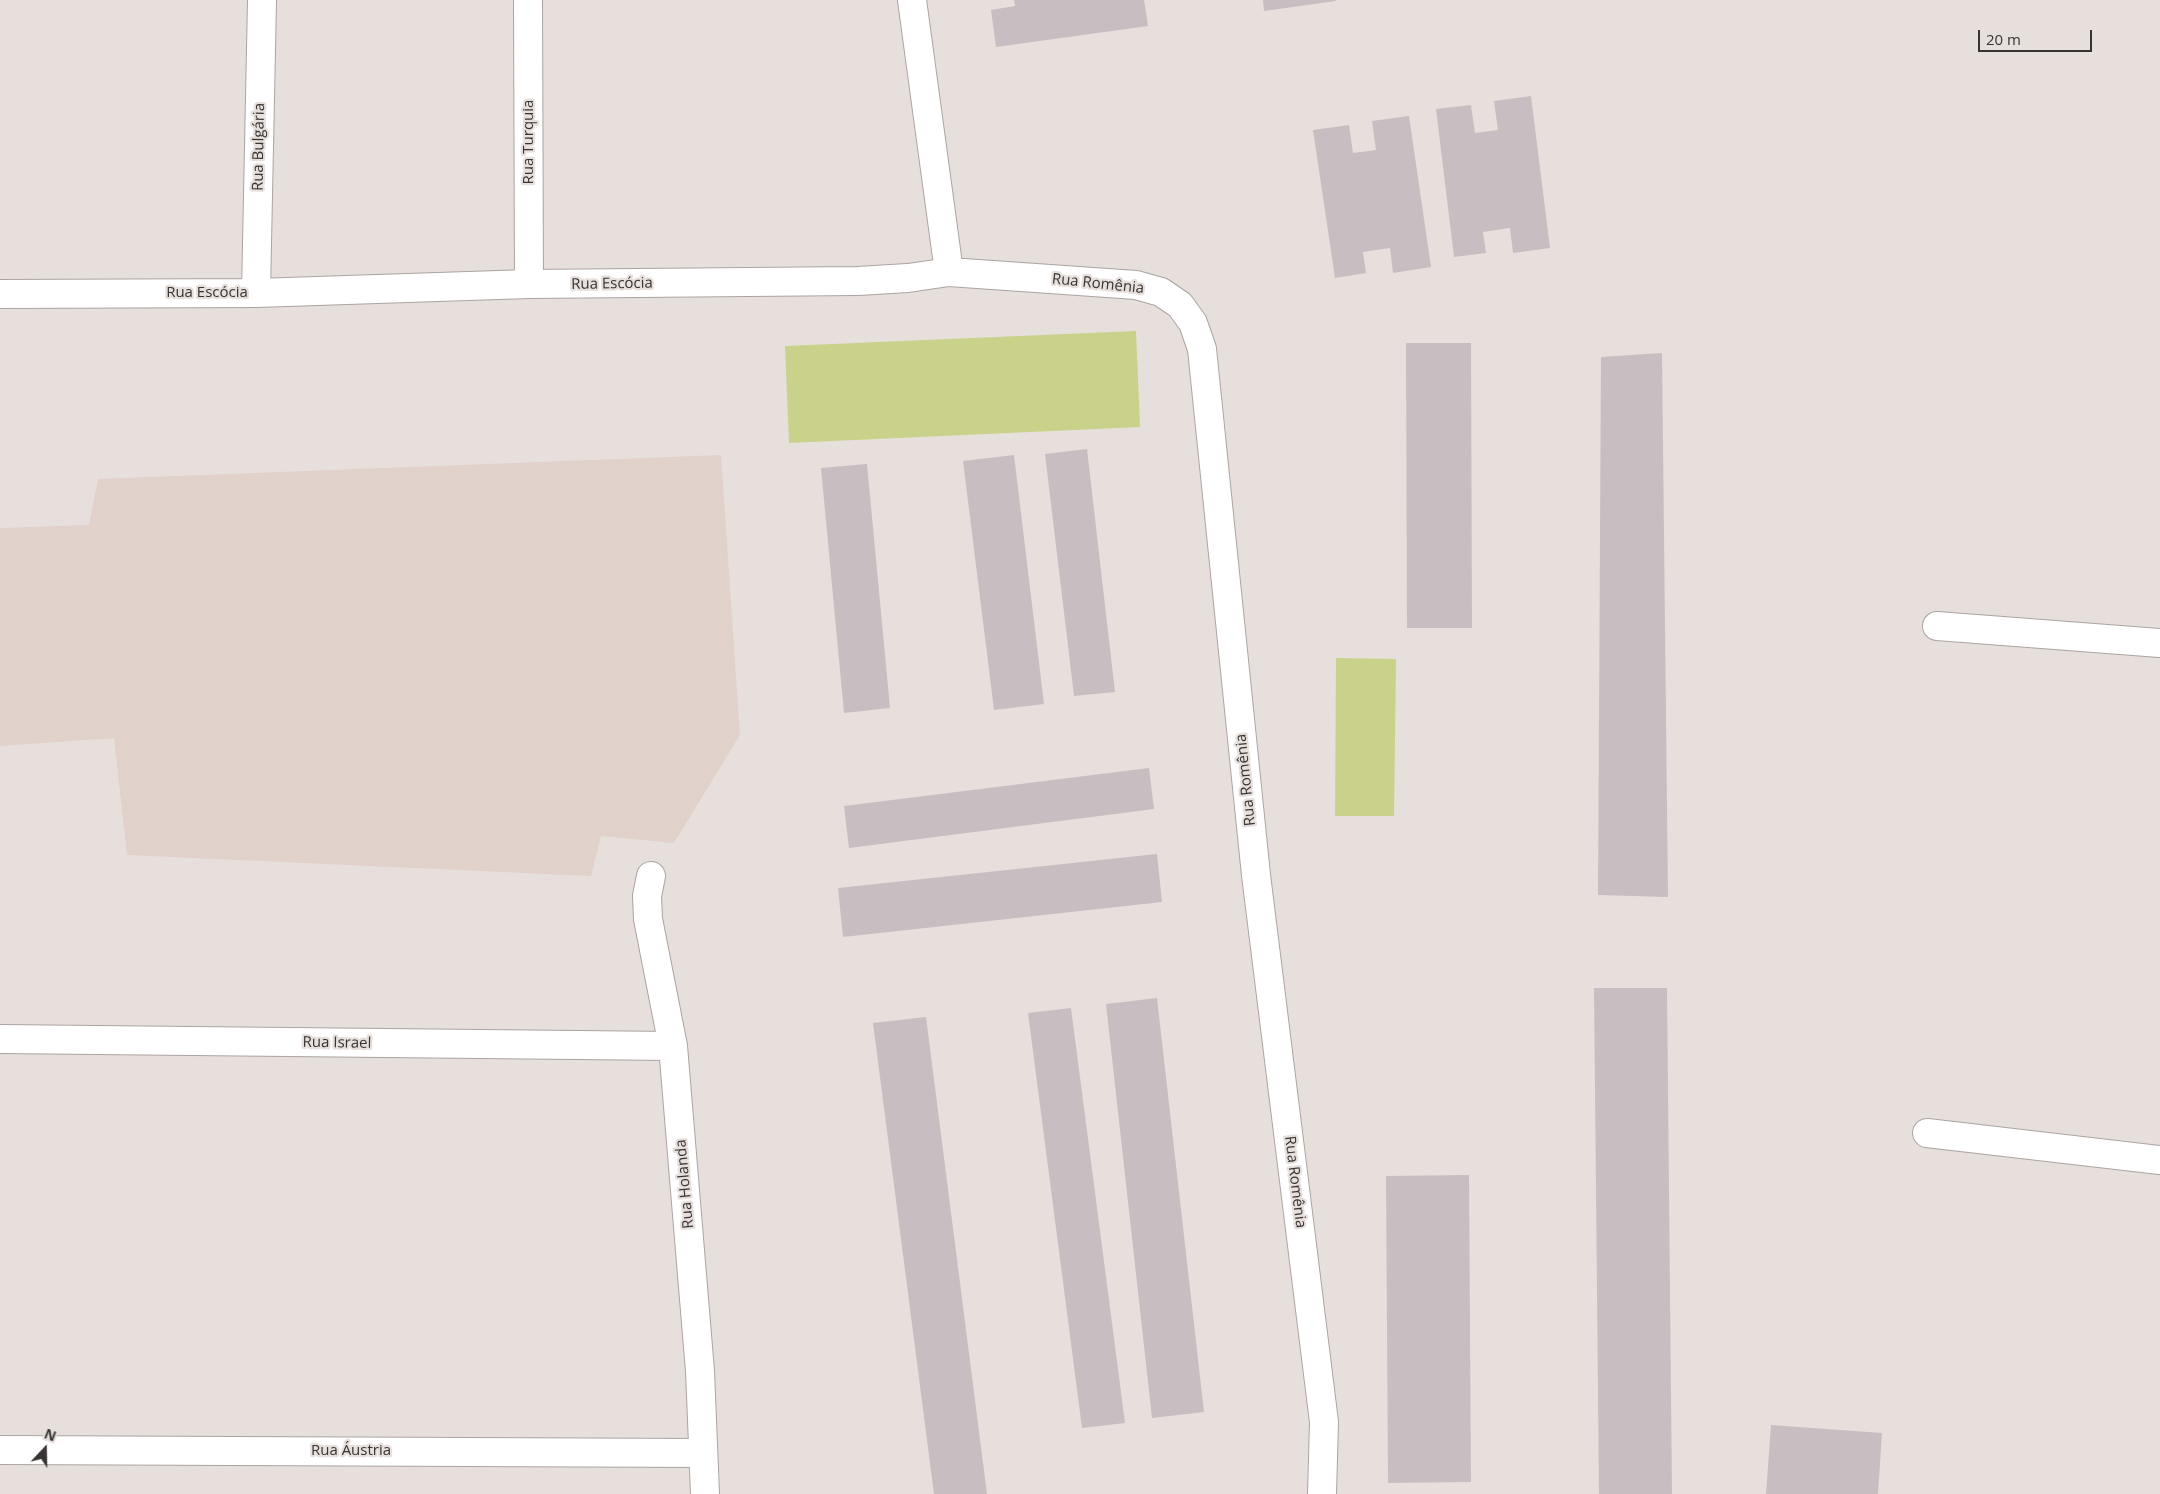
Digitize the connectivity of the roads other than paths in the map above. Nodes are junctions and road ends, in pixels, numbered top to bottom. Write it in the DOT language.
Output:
graph roads {
  1 [pos="262,0"];
  2 [pos="528,0"];
  3 [pos="912,0"];
  4 [pos="949,272"];
  5 [pos="530,284"];
  6 [pos="256,293"];
  7 [pos="0,294"];
  8 [pos="1937,626"];
  9 [pos="2160,643"];
  10 [pos="651,876"];
  11 [pos="0,1039"];
  12 [pos="673,1046"];
  13 [pos="1927,1133"];
  14 [pos="2160,1160"];
  15 [pos="0,1450"];
  16 [pos="702,1453"];
  17 [pos="705,1494"];
  18 [pos="1322,1494"];
  1 -- 6 [label="street, Rua Bulgária"];
  2 -- 5 [label="street, Rua Turquia"];
  3 -- 4 [label="street"];
  4 -- 5 [label="street, Rua Escócia"];
  4 -- 18 [label="street, Rua Romênia"];
  5 -- 6 [label="street, Rua Escócia"];
  6 -- 7 [label="street, Rua Escócia"];
  8 -- 9 [label="street"];
  10 -- 12 [label="street, Rua Holanda"];
  11 -- 12 [label="street, Rua Israel"];
  12 -- 16 [label="street, Rua Holanda"];
  13 -- 14 [label="street"];
  15 -- 16 [label="street, Rua Áustria"];
  16 -- 17 [label="street, Rua Holanda"];
}
